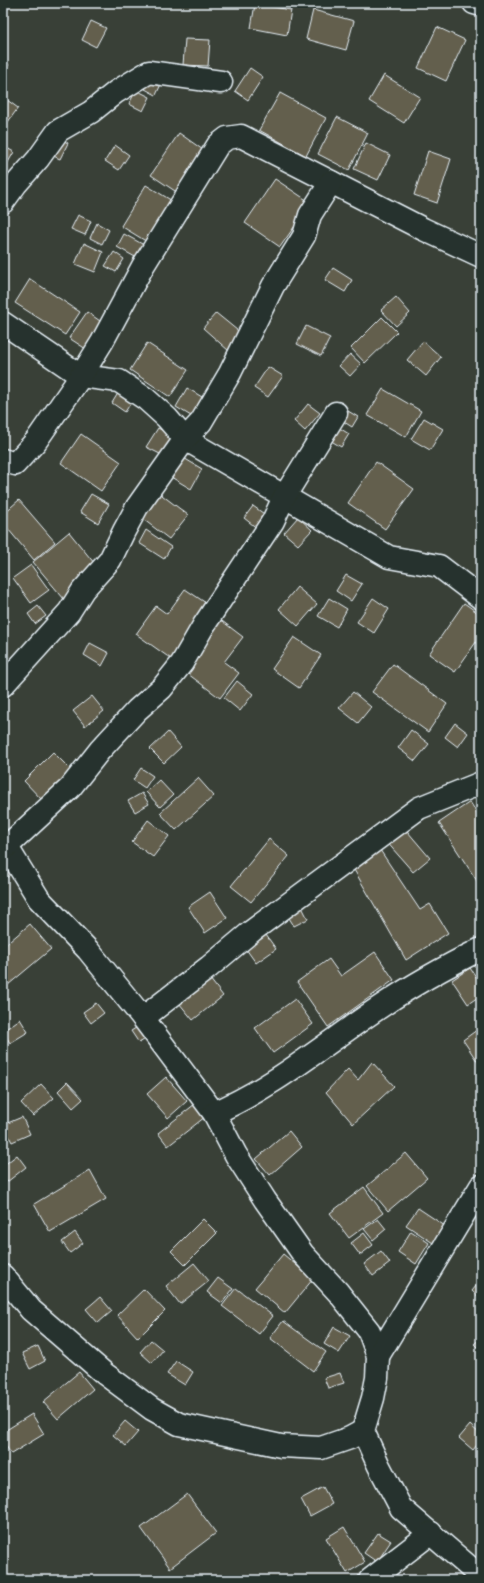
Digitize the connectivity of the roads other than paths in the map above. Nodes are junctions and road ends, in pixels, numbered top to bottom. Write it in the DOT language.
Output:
graph roads {
  1 [pos="474,3"];
  2 [pos="481,5"];
  3 [pos="221,82"];
  4 [pos="332,182"];
  5 [pos="3,202"];
  6 [pos="481,256"];
  7 [pos="3,323"];
  8 [pos="81,376"];
  9 [pos="336,413"];
  10 [pos="185,439"];
  11 [pos="3,460"];
  12 [pos="284,497"];
  13 [pos="481,598"];
  14 [pos="3,685"];
  15 [pos="481,783"];
  16 [pos="4,846"];
  17 [pos="481,949"];
  18 [pos="143,1018"];
  19 [pos="214,1113"];
  20 [pos="481,1186"];
  21 [pos="3,1276"];
  22 [pos="378,1356"];
  23 [pos="363,1431"];
  24 [pos="431,1533"];
  25 [pos="481,1577"];
  26 [pos="370,1580"];
  1 -- 2 [label="street"];
  3 -- 5 [label="street"];
  4 -- 6 [label="street"];
  4 -- 8 [label="street"];
  4 -- 10 [label="street"];
  7 -- 8 [label="street"];
  8 -- 10 [label="street"];
  8 -- 11 [label="street"];
  9 -- 12 [label="street"];
  10 -- 12 [label="street"];
  10 -- 14 [label="street"];
  12 -- 13 [label="street"];
  12 -- 16 [label="street"];
  15 -- 18 [label="street"];
  16 -- 18 [label="street"];
  17 -- 19 [label="street"];
  18 -- 19 [label="street"];
  19 -- 22 [label="street"];
  20 -- 22 [label="street"];
  21 -- 23 [label="street"];
  22 -- 23 [label="street"];
  23 -- 24 [label="street"];
  24 -- 25 [label="street"];
  24 -- 26 [label="street"];
}
